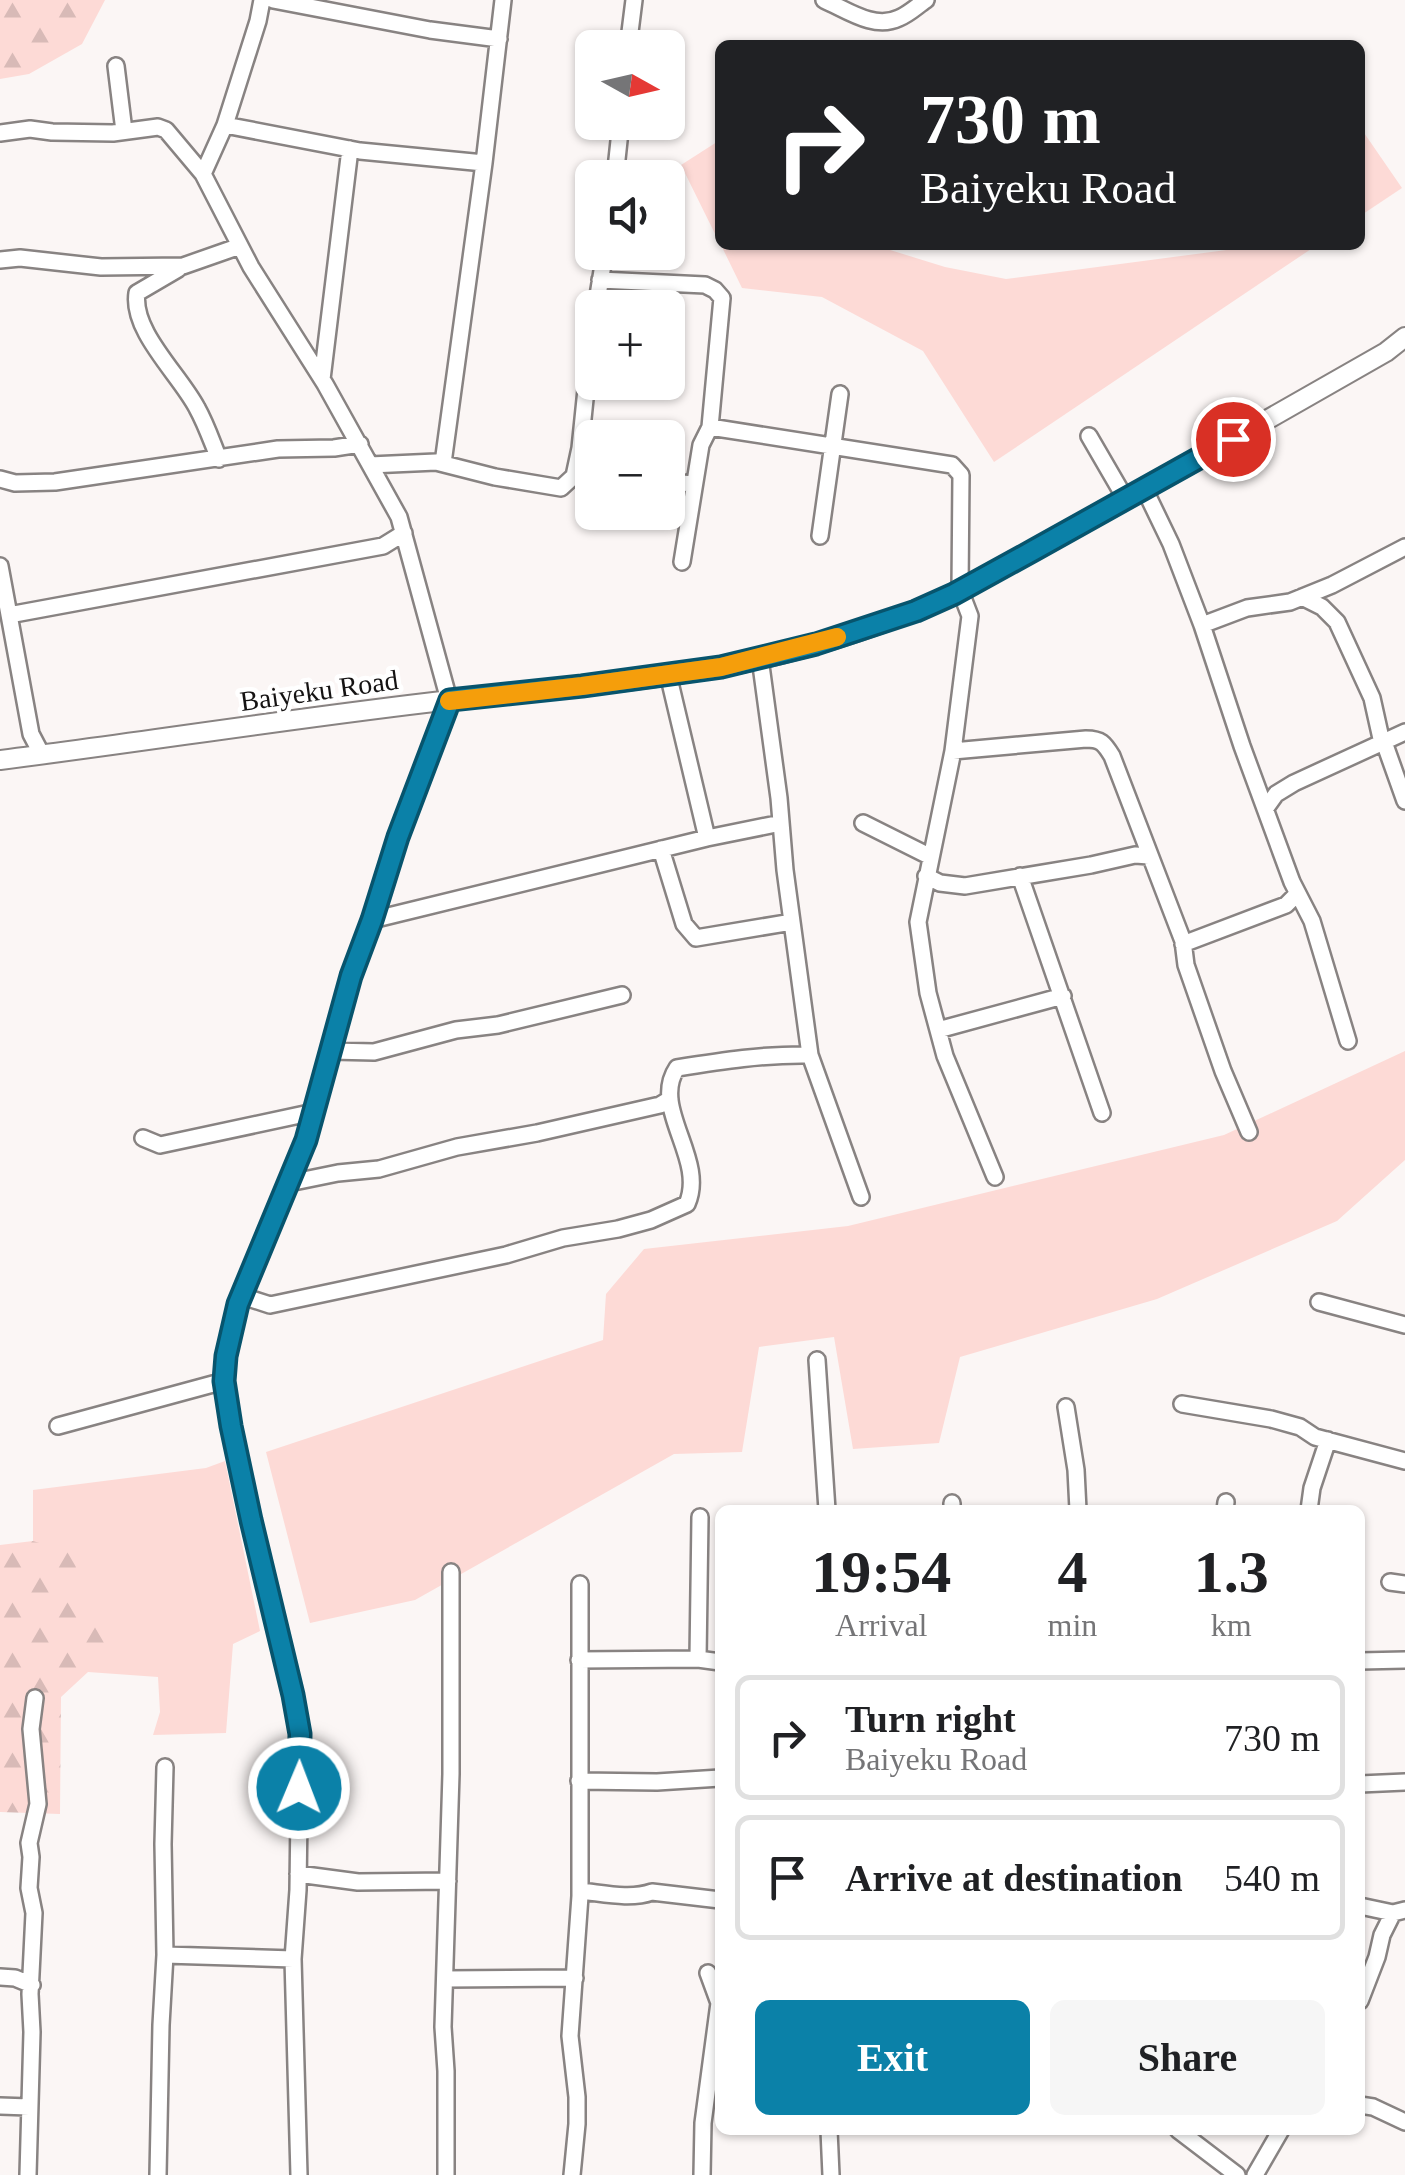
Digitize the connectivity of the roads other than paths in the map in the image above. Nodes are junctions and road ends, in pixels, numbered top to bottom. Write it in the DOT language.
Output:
graph roads {
  1 [pos="262,0"];
  2 [pos="272,0"];
  3 [pos="503,0"];
  4 [pos="634,0"];
  5 [pos="824,0"];
  6 [pos="926,0"];
  7 [pos="630,30"];
  8 [pos="499,39"];
  9 [pos="116,66"];
  10 [pos="225,125"];
  11 [pos="124,131"];
  12 [pos="0,133"];
  13 [pos="350,149"];
  14 [pos="484,163"];
  15 [pos="203,174"];
  16 [pos="240,246"];
  17 [pos="0,260"];
  18 [pos="183,266"];
  19 [pos="601,270"];
  20 [pos="600,280"];
  21 [pos="599,290"];
  22 [pos="1405,337"];
  23 [pos="322,380"];
  24 [pos="840,394"];
  25 [pos="585,400"];
  26 [pos="710,427"];
  27 [pos="1089,436"];
  28 [pos="360,444"];
  29 [pos="833,446"];
  30 [pos="219,458"];
  31 [pos="443,463"];
  32 [pos="370,465"];
  33 [pos="574,476"];
  34 [pos="0,479"];
  35 [pos="685,483"];
  36 [pos="694,484"];
  37 [pos="1144,488"];
  38 [pos="1125,498"];
  39 [pos="404,533"];
  40 [pos="820,536"];
  41 [pos="383,546"];
  42 [pos="1405,547"];
  43 [pos="409,553"];
  44 [pos="682,562"];
  45 [pos="0,566"];
  46 [pos="960,590"];
  47 [pos="1302,597"];
  48 [pos="9,615"];
  49 [pos="1202,625"];
  50 [pos="760,658"];
  51 [pos="18,666"];
  52 [pos="0,669"];
  53 [pos="668,674"];
  54 [pos="450,700"];
  55 [pos="1405,732"];
  56 [pos="1383,743"];
  57 [pos="953,751"];
  58 [pos="35,756"];
  59 [pos="0,760"];
  60 [pos="1259,791"];
  61 [pos="1276,794"];
  62 [pos="1405,801"];
  63 [pos="1266,808"];
  64 [pos="863,823"];
  65 [pos="781,824"];
  66 [pos="707,838"];
  67 [pos="661,849"];
  68 [pos="1142,851"];
  69 [pos="931,857"];
  70 [pos="926,876"];
  71 [pos="1020,876"];
  72 [pos="1297,894"];
  73 [pos="372,920"];
  74 [pos="792,922"];
  75 [pos="1183,944"];
  76 [pos="622,994"];
  77 [pos="1063,996"];
  78 [pos="938,1030"];
  79 [pos="1348,1041"];
  80 [pos="330,1051"];
  81 [pos="810,1055"];
  82 [pos="670,1099"];
  83 [pos="314,1112"];
  84 [pos="1102,1113"];
  85 [pos="1249,1132"];
  86 [pos="142,1138"];
  87 [pos="995,1177"];
  88 [pos="289,1183"];
  89 [pos="861,1197"];
  90 [pos="242,1296"];
  91 [pos="1318,1302"];
  92 [pos="1405,1325"];
  93 [pos="817,1360"];
  94 [pos="224,1381"];
  95 [pos="1182,1404"];
  96 [pos="1066,1408"];
  97 [pos="58,1426"];
  98 [pos="1328,1440"];
  99 [pos="1405,1461"];
  100 [pos="827,1505"];
  101 [pos="1078,1505"];
  102 [pos="1310,1505"];
  103 [pos="700,1517"];
  104 [pos="451,1572"];
  105 [pos="580,1584"];
  106 [pos="698,1659"];
  107 [pos="579,1660"];
  108 [pos="1405,1660"];
  109 [pos="715,1661"];
  110 [pos="1365,1661"];
  111 [pos="35,1698"];
  112 [pos="165,1766"];
  113 [pos="715,1778"];
  114 [pos="579,1781"];
  115 [pos="1405,1782"];
  116 [pos="1365,1784"];
  117 [pos="298,1874"];
  118 [pos="448,1882"];
  119 [pos="580,1892"];
  120 [pos="715,1899"];
  121 [pos="1365,1907"];
  122 [pos="1399,1911"];
  123 [pos="164,1956"];
  124 [pos="293,1959"];
  125 [pos="708,1973"];
  126 [pos="0,1977"];
  127 [pos="575,1978"];
  128 [pos="445,1979"];
  129 [pos="32,1985"];
  130 [pos="1365,1989"];
  131 [pos="715,1992"];
  132 [pos="715,2033"];
  133 [pos="0,2106"];
  134 [pos="1365,2106"];
  135 [pos="29,2107"];
  136 [pos="1405,2122"];
  137 [pos="830,2135"];
  138 [pos="1185,2135"];
  139 [pos="1279,2135"];
  140 [pos="28,2175"];
  141 [pos="158,2175"];
  142 [pos="299,2175"];
  143 [pos="446,2175"];
  144 [pos="572,2175"];
  145 [pos="702,2175"];
  146 [pos="831,2175"];
  147 [pos="1237,2175"];
  148 [pos="1255,2175"];
  1 -- 10 [label="street"];
  2 -- 8 [label="street"];
  3 -- 8 [label="street"];
  4 -- 7 [label="street"];
  5 -- 6 [label="street"];
  8 -- 14 [label="street"];
  9 -- 11 [label="street"];
  10 -- 13 [label="street"];
  10 -- 15 [label="street"];
  11 -- 12 [label="street"];
  11 -- 15 [label="street"];
  13 -- 14 [label="street"];
  13 -- 23 [label="street"];
  14 -- 31 [label="street"];
  15 -- 16 [label="street"];
  16 -- 18 [label="street"];
  16 -- 23 [label="street"];
  17 -- 18 [label="street"];
  18 -- 30 [label="street"];
  19 -- 20 [label="street"];
  20 -- 21 [label="street"];
  20 -- 26 [label="street"];
  22 -- 37 [label="main road, Baiyeku Road"];
  23 -- 28 [label="street"];
  24 -- 29 [label="street"];
  25 -- 33 [label="street"];
  26 -- 29 [label="street"];
  26 -- 36 [label="street"];
  27 -- 38 [label="street"];
  28 -- 30 [label="street"];
  28 -- 32 [label="street"];
  29 -- 40 [label="street"];
  29 -- 46 [label="street"];
  30 -- 34 [label="street"];
  31 -- 32 [label="street"];
  31 -- 33 [label="street"];
  32 -- 39 [label="street"];
  35 -- 36 [label="street"];
  36 -- 44 [label="street"];
  37 -- 38 [label="main road, Baiyeku Road"];
  37 -- 49 [label="street"];
  38 -- 46 [label="main road, Baiyeku Road"];
  39 -- 41 [label="street"];
  39 -- 43 [label="street"];
  41 -- 43 [label="street"];
  41 -- 48 [label="street"];
  42 -- 47 [label="street"];
  43 -- 54 [label="street"];
  45 -- 48 [label="street"];
  46 -- 50 [label="main road, Baiyeku Road"];
  46 -- 57 [label="street"];
  47 -- 49 [label="street"];
  47 -- 56 [label="street"];
  48 -- 51 [label="street"];
  49 -- 60 [label="street"];
  50 -- 53 [label="main road, Baiyeku Road"];
  50 -- 65 [label="street"];
  51 -- 52 [label="street"];
  51 -- 58 [label="street"];
  53 -- 54 [label="main road, Baiyeku Road"];
  53 -- 66 [label="street"];
  54 -- 58 [label="main road, Baiyeku Road"];
  54 -- 73 [label="street"];
  55 -- 56 [label="street"];
  56 -- 61 [label="street"];
  56 -- 62 [label="street"];
  57 -- 68 [label="street"];
  57 -- 69 [label="street"];
  58 -- 59 [label="main road, Baiyeku Road"];
  60 -- 61 [label="street"];
  60 -- 63 [label="street"];
  61 -- 63 [label="street"];
  63 -- 72 [label="street"];
  64 -- 69 [label="street"];
  65 -- 66 [label="street"];
  65 -- 74 [label="street"];
  66 -- 67 [label="street"];
  67 -- 73 [label="street"];
  67 -- 74 [label="street"];
  68 -- 71 [label="street"];
  68 -- 75 [label="street"];
  69 -- 70 [label="street"];
  70 -- 71 [label="street"];
  70 -- 78 [label="street"];
  71 -- 77 [label="street"];
  72 -- 75 [label="street"];
  72 -- 79 [label="street"];
  73 -- 80 [label="street"];
  74 -- 81 [label="street"];
  75 -- 85 [label="street"];
  76 -- 80 [label="street"];
  77 -- 78 [label="street"];
  77 -- 84 [label="street"];
  78 -- 87 [label="street"];
  80 -- 83 [label="street"];
  81 -- 82 [label="street"];
  81 -- 89 [label="street"];
  82 -- 88 [label="street"];
  82 -- 90 [label="street"];
  83 -- 86 [label="street"];
  83 -- 88 [label="street"];
  88 -- 90 [label="street"];
  90 -- 94 [label="street"];
  91 -- 92 [label="street"];
  93 -- 100 [label="street"];
  94 -- 97 [label="street"];
  94 -- 117 [label="street"];
  95 -- 98 [label="street"];
  96 -- 101 [label="street"];
  98 -- 99 [label="street"];
  98 -- 102 [label="street"];
  103 -- 106 [label="street"];
  104 -- 118 [label="street"];
  105 -- 107 [label="street"];
  106 -- 107 [label="street"];
  106 -- 109 [label="street"];
  107 -- 114 [label="street"];
  108 -- 110 [label="street"];
  111 -- 129 [label="street"];
  112 -- 123 [label="street"];
  113 -- 114 [label="street"];
  114 -- 119 [label="street"];
  115 -- 116 [label="street"];
  117 -- 118 [label="street"];
  117 -- 124 [label="street"];
  118 -- 128 [label="street"];
  119 -- 120 [label="street"];
  119 -- 127 [label="street"];
  121 -- 122 [label="street"];
  122 -- 130 [label="street"];
  123 -- 124 [label="street"];
  123 -- 141 [label="street"];
  124 -- 142 [label="street"];
  125 -- 131 [label="street"];
  126 -- 129 [label="street"];
  127 -- 128 [label="street"];
  127 -- 144 [label="street"];
  128 -- 143 [label="street"];
  129 -- 135 [label="street"];
  132 -- 145 [label="street"];
  133 -- 135 [label="street"];
  134 -- 136 [label="street"];
  135 -- 140 [label="street"];
  137 -- 146 [label="street"];
  138 -- 147 [label="street"];
  139 -- 148 [label="street"];
}
